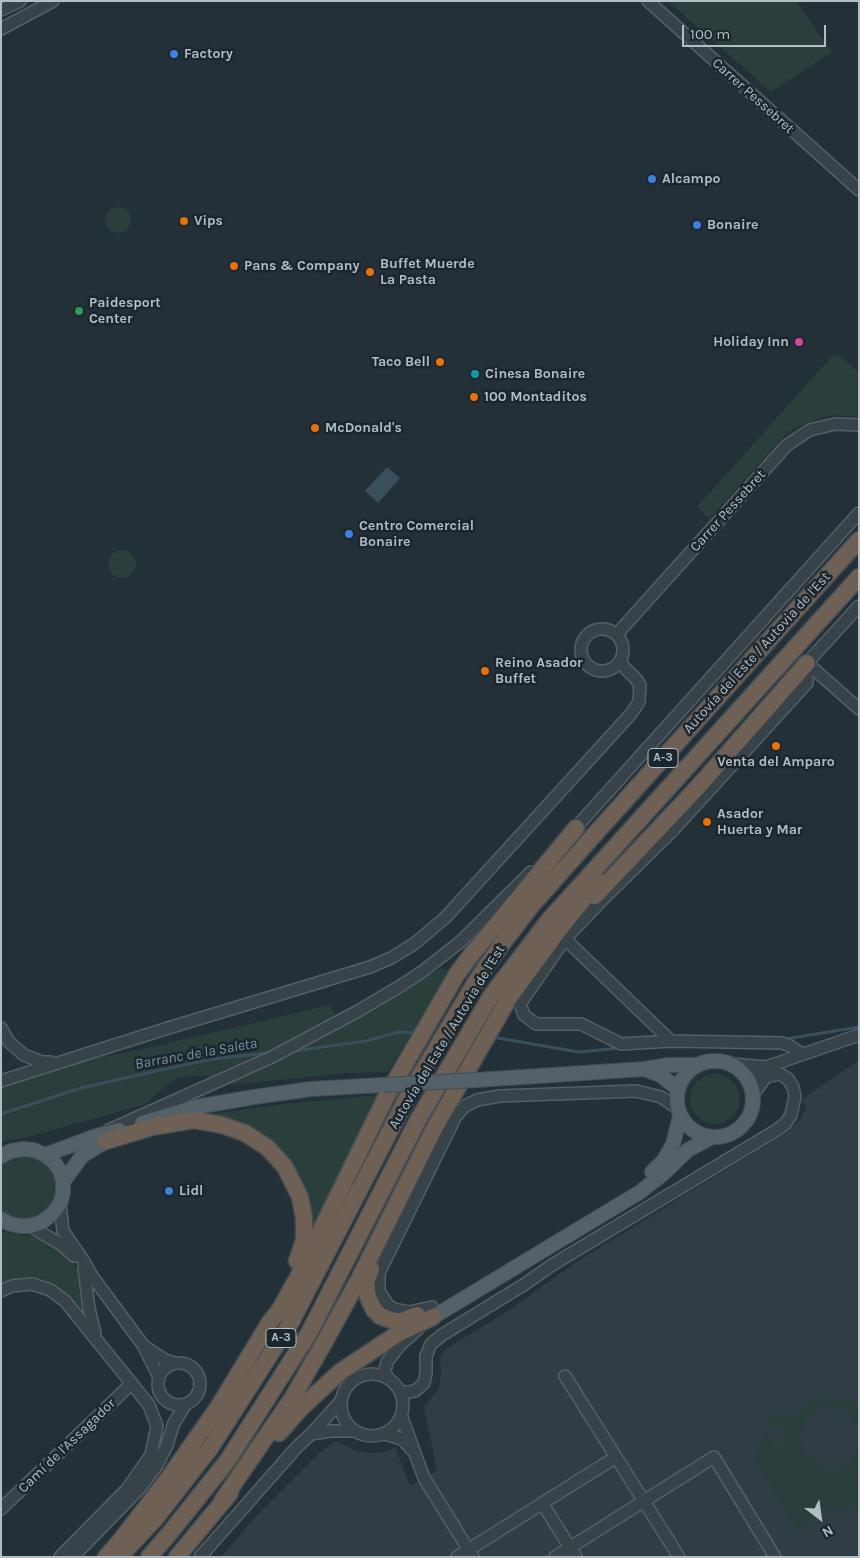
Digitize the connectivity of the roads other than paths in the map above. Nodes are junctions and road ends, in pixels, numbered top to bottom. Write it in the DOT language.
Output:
graph roads {
  1 [pos="20,1"];
  2 [pos="53,1"];
  3 [pos="648,1"];
  4 [pos="1,10"];
  5 [pos="1,29"];
  6 [pos="859,190"];
  7 [pos="859,425"];
  8 [pos="859,513"];
  9 [pos="859,540"];
  10 [pos="859,577"];
  11 [pos="859,606"];
  12 [pos="617,634"];
  13 [pos="794,649"];
  14 [pos="620,660"];
  15 [pos="808,663"];
  16 [pos="859,709"];
  17 [pos="576,828"];
  18 [pos="565,940"];
  19 [pos="537,959"];
  20 [pos="514,1001"];
  21 [pos="1,1028"];
  22 [pos="859,1035"];
  23 [pos="670,1041"];
  24 [pos="802,1054"];
  25 [pos="65,1060"];
  26 [pos="731,1064"];
  27 [pos="697,1065"];
  28 [pos="766,1067"];
  29 [pos="644,1069"];
  30 [pos="1,1081"];
  31 [pos="751,1088"];
  32 [pos="678,1089"];
  33 [pos="385,1090"];
  34 [pos="679,1112"];
  35 [pos="712,1137"];
  36 [pos="101,1139"];
  37 [pos="45,1155"];
  38 [pos="1,1156"];
  39 [pos="412,1171"];
  40 [pos="63,1182"];
  41 [pos="60,1204"];
  42 [pos="1,1219"];
  43 [pos="30,1226"];
  44 [pos="88,1272"];
  45 [pos="1,1291"];
  46 [pos="432,1312"];
  47 [pos="270,1322"];
  48 [pos="95,1336"];
  49 [pos="143,1345"];
  50 [pos="175,1363"];
  51 [pos="565,1376"];
  52 [pos="159,1377"];
  53 [pos="387,1378"];
  54 [pos="132,1383"];
  55 [pos="401,1393"];
  56 [pos="340,1402"];
  57 [pos="168,1403"];
  58 [pos="186,1404"];
  59 [pos="402,1415"];
  60 [pos="353,1431"];
  61 [pos="311,1434"];
  62 [pos="384,1434"];
  63 [pos="414,1452"];
  64 [pos="616,1457"];
  65 [pos="157,1465"];
  66 [pos="222,1501"];
  67 [pos="644,1501"];
  68 [pos="542,1503"];
  69 [pos="1,1509"];
  70 [pos="573,1552"];
  71 [pos="471,1553"];
  72 [pos="60,1557"];
  73 [pos="73,1557"];
  74 [pos="106,1557"];
  75 [pos="119,1557"];
  76 [pos="149,1557"];
  77 [pos="177,1557"];
  78 [pos="200,1557"];
  79 [pos="457,1557"];
  80 [pos="555,1557"];
  81 [pos="679,1557"];
  82 [pos="775,1557"];
  1 -- 4 [label="street"];
  2 -- 5 [label="street"];
  3 -- 6 [label="street, Carrer Pessebret"];
  7 -- 12 [label="street, Carrer Pessebret"];
  8 -- 17 [label="street"];
  9 -- 75 [label="highway, Autovía del Este / Autovia de l'Est / A-3"];
  10 -- 13 [label="highway, Autovía del Este / Autovia de l'Est / A-3"];
  11 -- 15 [label="street"];
  12 -- 14 [label="street"];
  12 -- 14 [label="street"];
  13 -- 19 [label="highway"];
  13 -- 76 [label="highway, Autovía del Este / Autovia de l'Est / A-3"];
  14 -- 25 [label="street"];
  15 -- 16 [label="street"];
  15 -- 18 [label="street"];
  15 -- 19 [label="highway"];
  17 -- 33 [label="highway"];
  17 -- 36 [label="street"];
  18 -- 20 [label="street"];
  18 -- 23 [label="street"];
  19 -- 20 [label="highway"];
  20 -- 23 [label="street"];
  20 -- 39 [label="highway"];
  21 -- 25 [label="street"];
  22 -- 24 [label="street"];
  23 -- 24 [label="street"];
  24 -- 28 [label="street"];
  25 -- 30 [label="street"];
  26 -- 27 [label="main road"];
  26 -- 28 [label="street"];
  26 -- 31 [label="main road"];
  27 -- 29 [label="main road"];
  27 -- 32 [label="main road"];
  28 -- 31 [label="street"];
  29 -- 32 [label="main road"];
  29 -- 33 [label="main road, bridge"];
  31 -- 35 [label="main road"];
  31 -- 55 [label="street"];
  32 -- 34 [label="main road"];
  33 -- 36 [label="main road"];
  33 -- 47 [label="highway"];
  34 -- 35 [label="main road"];
  34 -- 46 [label="main road"];
  34 -- 46 [label="street"];
  35 -- 46 [label="main road"];
  36 -- 37 [label="main road"];
  36 -- 40 [label="main road"];
  36 -- 47 [label="highway"];
  37 -- 38 [label="main road"];
  37 -- 40 [label="main road"];
  39 -- 46 [label="highway"];
  39 -- 66 [label="highway"];
  40 -- 41 [label="main road"];
  41 -- 43 [label="main road"];
  41 -- 44 [label="street"];
  42 -- 43 [label="main road"];
  43 -- 44 [label="street"];
  44 -- 48 [label="street"];
  44 -- 49 [label="street"];
  45 -- 48 [label="street"];
  46 -- 53 [label="street"];
  46 -- 66 [label="highway"];
  47 -- 74 [label="highway"];
  48 -- 54 [label="street"];
  49 -- 50 [label="street"];
  49 -- 52 [label="street"];
  50 -- 52 [label="street"];
  50 -- 58 [label="street"];
  51 -- 64 [label="street"];
  52 -- 57 [label="street"];
  53 -- 55 [label="street"];
  53 -- 56 [label="street"];
  54 -- 69 [label="street, Camí de l'Assagador"];
  54 -- 72 [label="street"];
  55 -- 59 [label="street"];
  56 -- 60 [label="street"];
  56 -- 61 [label="street"];
  57 -- 58 [label="street"];
  57 -- 65 [label="street"];
  58 -- 65 [label="street"];
  59 -- 62 [label="street"];
  59 -- 63 [label="street"];
  60 -- 61 [label="street"];
  60 -- 62 [label="street"];
  61 -- 78 [label="street"];
  62 -- 63 [label="street"];
  63 -- 71 [label="street"];
  64 -- 67 [label="street"];
  64 -- 68 [label="street"];
  65 -- 73 [label="street"];
  66 -- 77 [label="highway"];
  67 -- 70 [label="street"];
  67 -- 81 [label="street"];
  67 -- 82 [label="street"];
  68 -- 70 [label="street"];
  68 -- 71 [label="street"];
  70 -- 80 [label="street"];
  71 -- 79 [label="street"];
}
